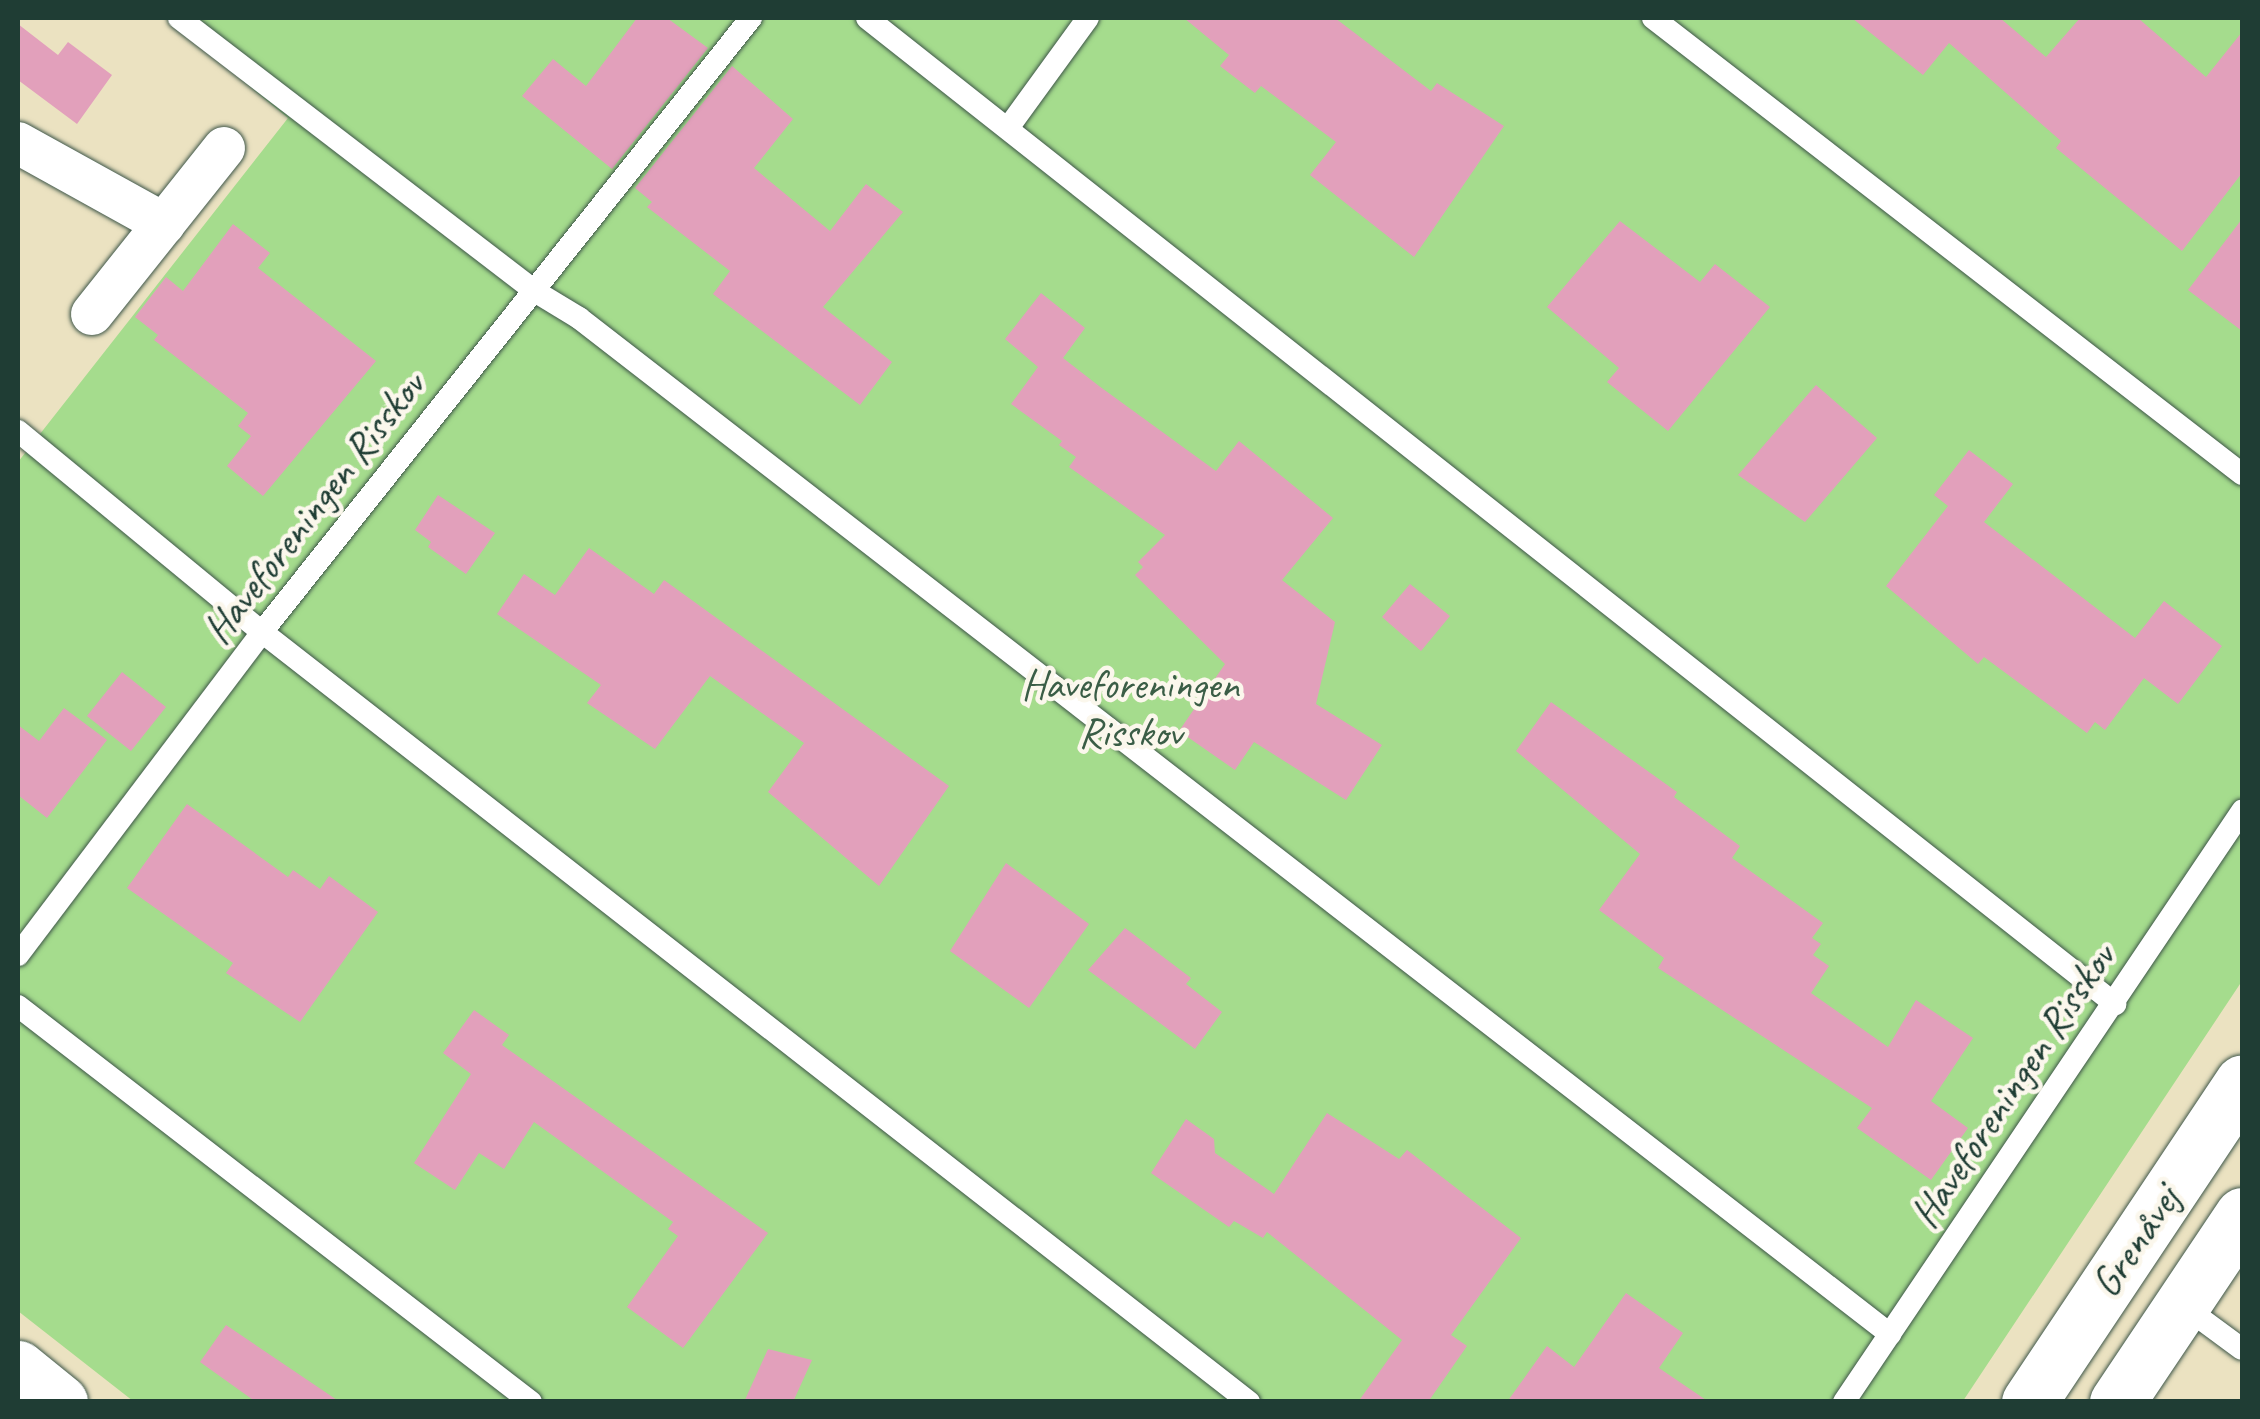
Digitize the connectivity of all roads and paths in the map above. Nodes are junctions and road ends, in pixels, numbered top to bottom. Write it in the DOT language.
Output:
graph roads {
  1 [pos="179,18"];
  2 [pos="751,18"];
  3 [pos="867,18"];
  4 [pos="1088,18"];
  5 [pos="1653,18"];
  6 [pos="894,26"];
  7 [pos="1008,128"];
  8 [pos="18,143"];
  9 [pos="224,148"];
  10 [pos="164,224"];
  11 [pos="533,290"];
  12 [pos="92,314"];
  13 [pos="18,432"];
  14 [pos="2242,474"];
  15 [pos="262,632"];
  16 [pos="2242,811"];
  17 [pos="18,956"];
  18 [pos="2115,1004"];
  19 [pos="18,1006"];
  20 [pos="2242,1084"];
  21 [pos="2242,1215"];
  22 [pos="2182,1304"];
  23 [pos="1890,1334"];
  24 [pos="2242,1349"];
  25 [pos="18,1368"];
  26 [pos="60,1402"];
  27 [pos="531,1402"];
  28 [pos="1250,1402"];
  29 [pos="1844,1402"];
  30 [pos="2029,1402"];
  31 [pos="2118,1402"];
  1 -- 11 [label="lane"];
  2 -- 11 [label="lane, Haveforeningen Risskov"];
  3 -- 6 [label="lane"];
  4 -- 7 [label="lane"];
  5 -- 14 [label="lane"];
  6 -- 7 [label="lane"];
  7 -- 18 [label="lane"];
  8 -- 10 [label="street"];
  9 -- 10 [label="street"];
  10 -- 12 [label="street"];
  11 -- 15 [label="lane, Haveforeningen Risskov"];
  11 -- 23 [label="lane"];
  13 -- 15 [label="lane"];
  15 -- 17 [label="lane, Haveforeningen Risskov"];
  15 -- 28 [label="lane"];
  16 -- 18 [label="lane, Haveforeningen Risskov"];
  18 -- 23 [label="lane, Haveforeningen Risskov"];
  19 -- 27 [label="lane"];
  20 -- 30 [label="street, Grenåvej"];
  21 -- 22 [label="street, Grenåvej"];
  22 -- 24 [label="lane, Grenåvej"];
  22 -- 31 [label="street, Grenåvej"];
  23 -- 29 [label="lane, Haveforeningen Risskov"];
  25 -- 26 [label="street"];
}
